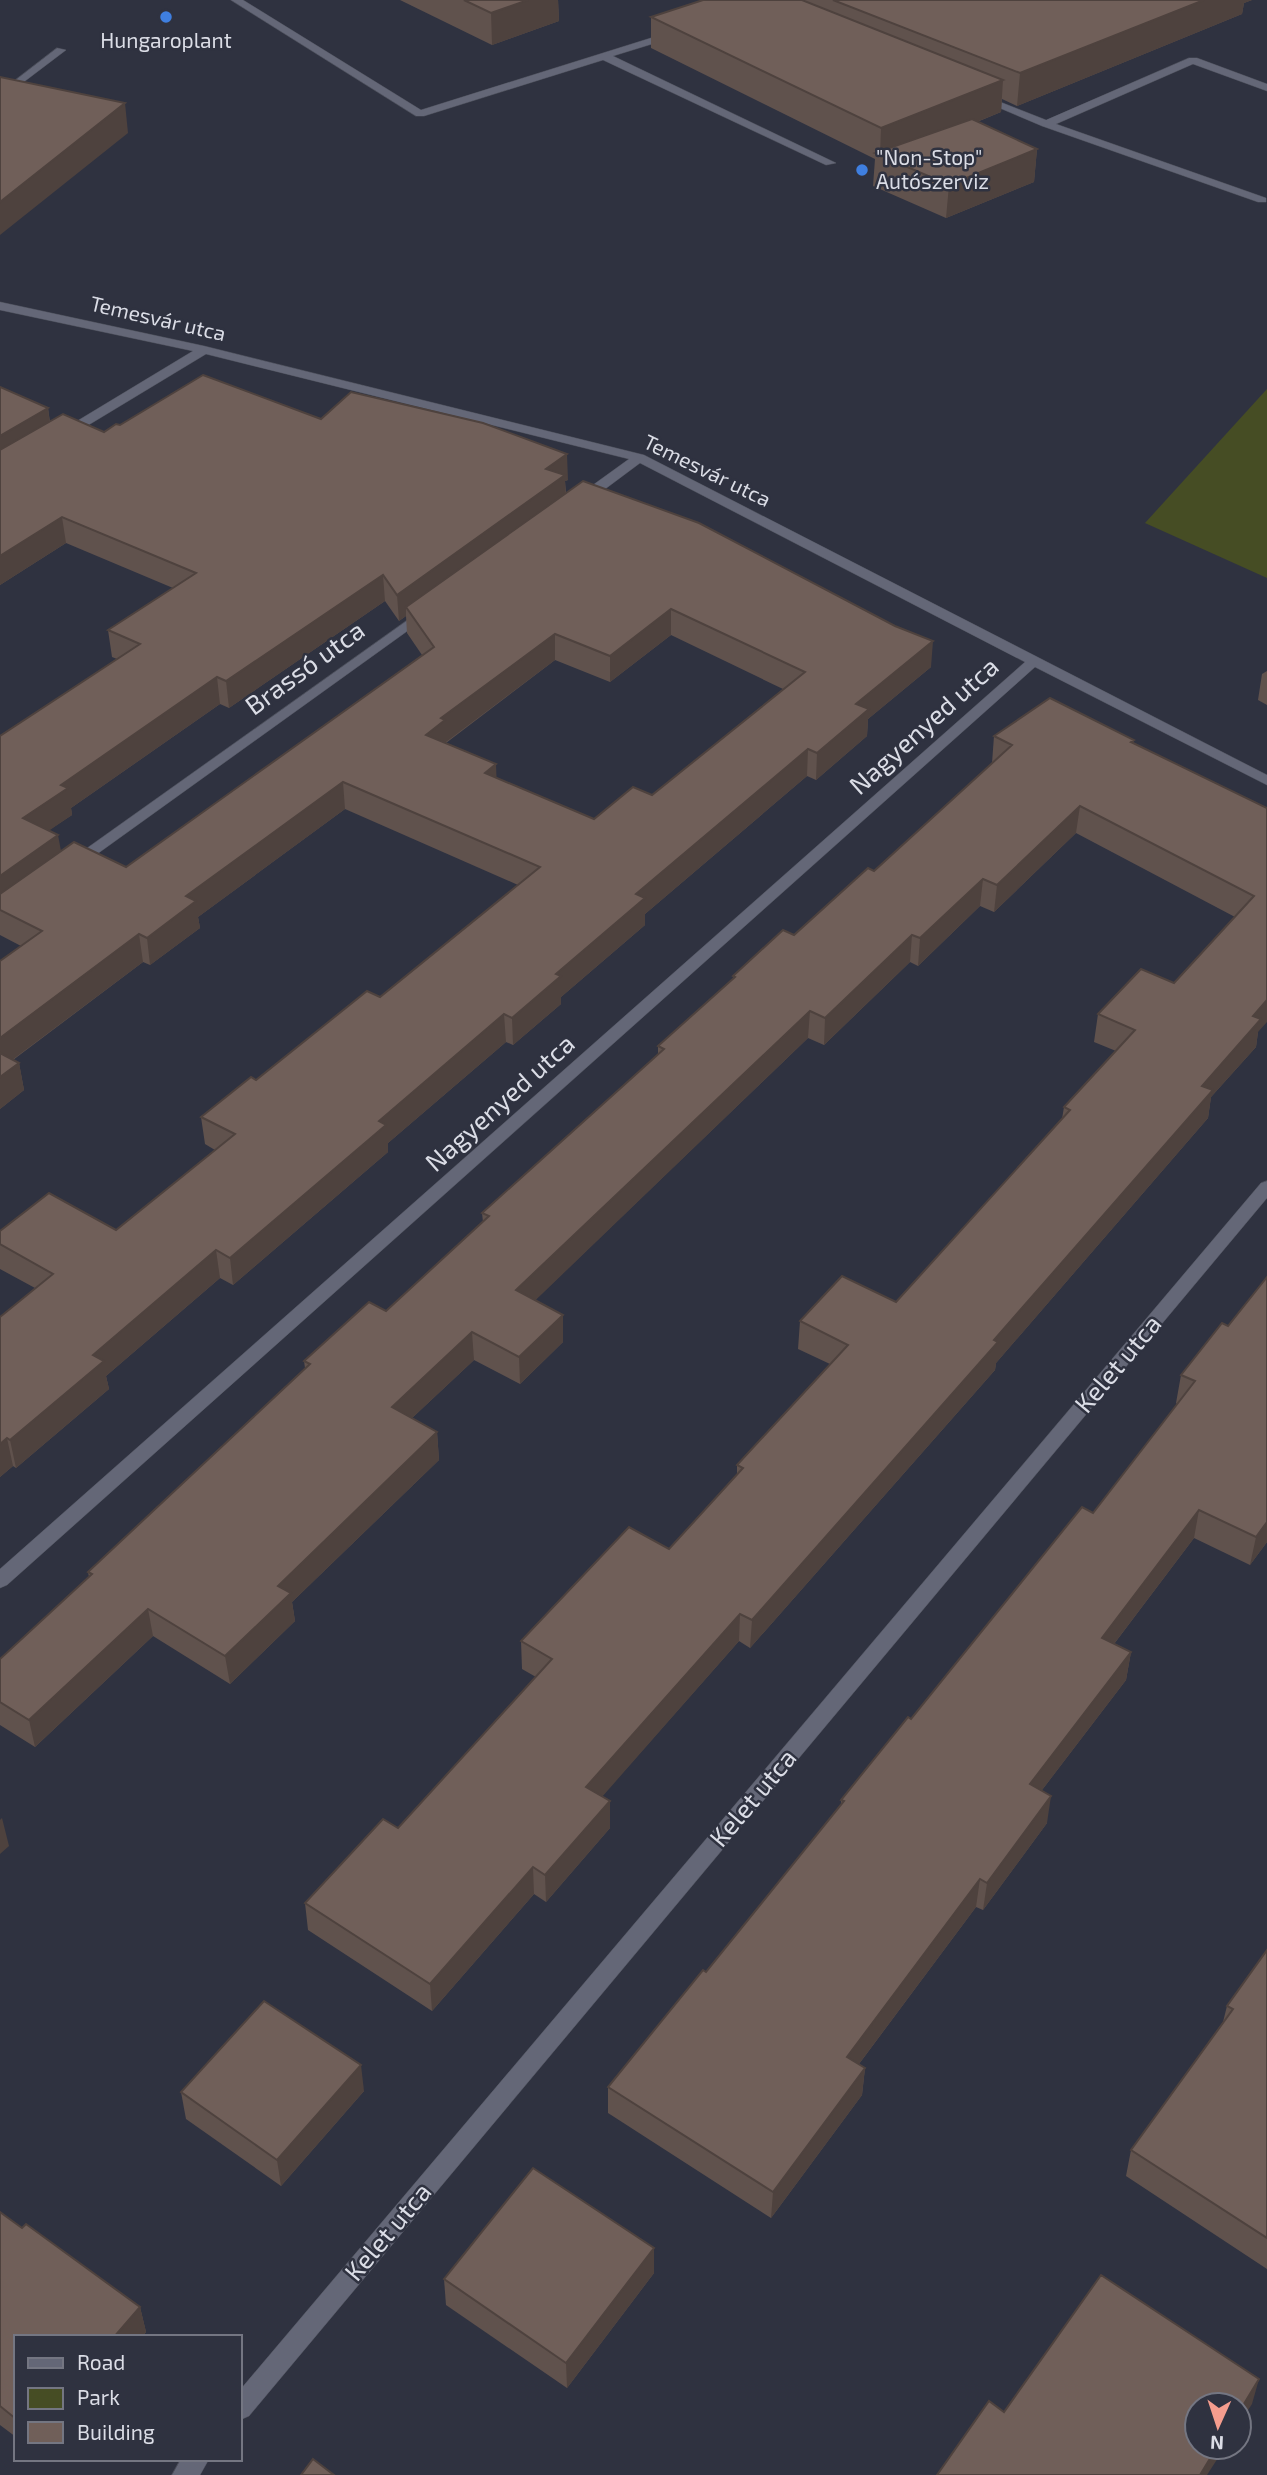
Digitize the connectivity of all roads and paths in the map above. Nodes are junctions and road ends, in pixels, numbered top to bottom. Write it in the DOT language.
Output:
graph roads {
  1 [pos="236,0"];
  2 [pos="681,32"];
  3 [pos="61,50"];
  4 [pos="604,56"];
  5 [pos="1267,88"];
  6 [pos="970,94"];
  7 [pos="0,97"];
  8 [pos="1046,124"];
  9 [pos="830,163"];
  10 [pos="1262,200"];
  11 [pos="0,306"];
  12 [pos="204,350"];
  13 [pos="48,444"];
  14 [pos="639,458"];
  15 [pos="572,506"];
  16 [pos="437,603"];
  17 [pos="1033,662"];
  18 [pos="1267,781"];
  19 [pos="67,869"];
  20 [pos="1267,1187"];
  21 [pos="0,1580"];
  22 [pos="242,2407"];
  23 [pos="195,2461"];
  24 [pos="184,2475"];
  1 -- 4 [label="street"];
  2 -- 4 [label="street"];
  3 -- 7 [label="street"];
  4 -- 9 [label="street"];
  5 -- 8 [label="street"];
  6 -- 8 [label="street"];
  8 -- 10 [label="street"];
  11 -- 12 [label="street, Temesvár utca"];
  12 -- 13 [label="street"];
  12 -- 14 [label="street, Temesvár utca"];
  14 -- 15 [label="street"];
  14 -- 17 [label="street, Temesvár utca"];
  16 -- 19 [label="street, Brassó utca"];
  17 -- 18 [label="street, Temesvár utca"];
  17 -- 21 [label="street, Nagyenyed utca"];
  20 -- 22 [label="street, Kelet utca"];
  23 -- 24 [label="street"];
}
